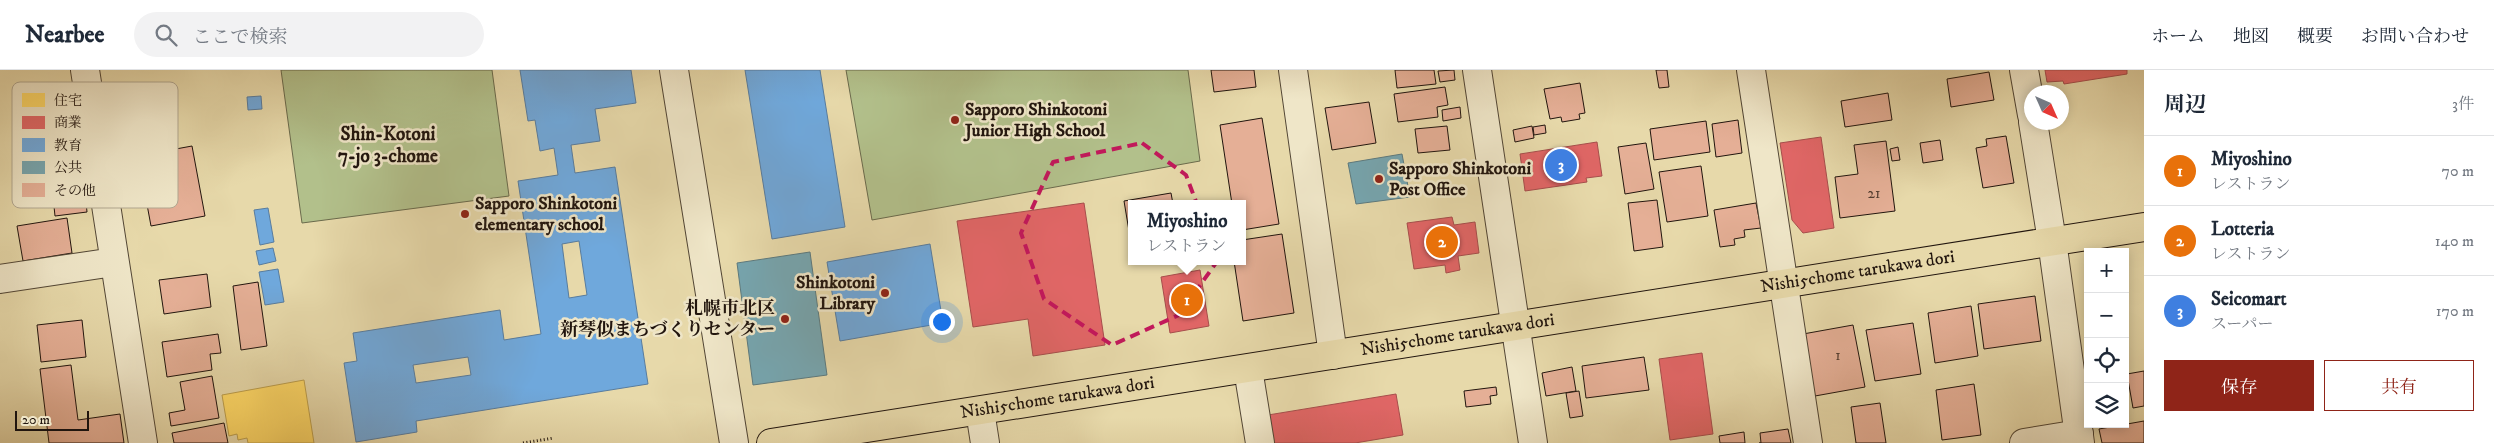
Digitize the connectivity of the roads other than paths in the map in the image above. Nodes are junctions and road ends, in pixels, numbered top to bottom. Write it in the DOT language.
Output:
graph roads {
  1 [pos="674,70"];
  2 [pos="1293,70"];
  3 [pos="1477,70"];
  4 [pos="1751,70"];
  5 [pos="2024,70"];
  6 [pos="2027,85"];
  7 [pos="2034,130"];
  8 [pos="106,208"];
  9 [pos="2144,227"];
  10 [pos="2052,241"];
  11 [pos="114,262"];
  12 [pos="0,279"];
  13 [pos="1785,284"];
  14 [pos="1516,325"];
  15 [pos="1333,355"];
  16 [pos="1248,369"];
  17 [pos="980,410"];
  18 [pos="2079,438"];
  19 [pos="143,443"];
  20 [pos="734,443"];
  21 [pos="771,443"];
  22 [pos="985,443"];
  23 [pos="1260,443"];
  24 [pos="1533,443"];
  25 [pos="1808,443"];
  26 [pos="2024,443"];
  1 -- 20 [label="street"];
  2 -- 15 [label="street"];
  3 -- 14 [label="street"];
  4 -- 13 [label="street"];
  5 -- 6 [label="street"];
  7 -- 10 [label="street"];
  8 -- 11 [label="street"];
  9 -- 10 [label="main road, Nishi5chome tarukawa dori"];
  10 -- 13 [label="main road, Nishi5chome tarukawa dori"];
  10 -- 18 [label="street"];
  11 -- 12 [label="street"];
  11 -- 19 [label="street"];
  13 -- 14 [label="main road, Nishi5chome tarukawa dori"];
  13 -- 25 [label="street"];
  14 -- 15 [label="main road, Nishi5chome tarukawa dori"];
  14 -- 24 [label="street"];
  15 -- 16 [label="main road, Nishi5chome tarukawa dori"];
  16 -- 17 [label="main road, Nishi5chome tarukawa dori"];
  16 -- 23 [label="street"];
  17 -- 21 [label="main road, Nishi5chome tarukawa dori"];
  17 -- 22 [label="street"];
  18 -- 26 [label="street"];
}
